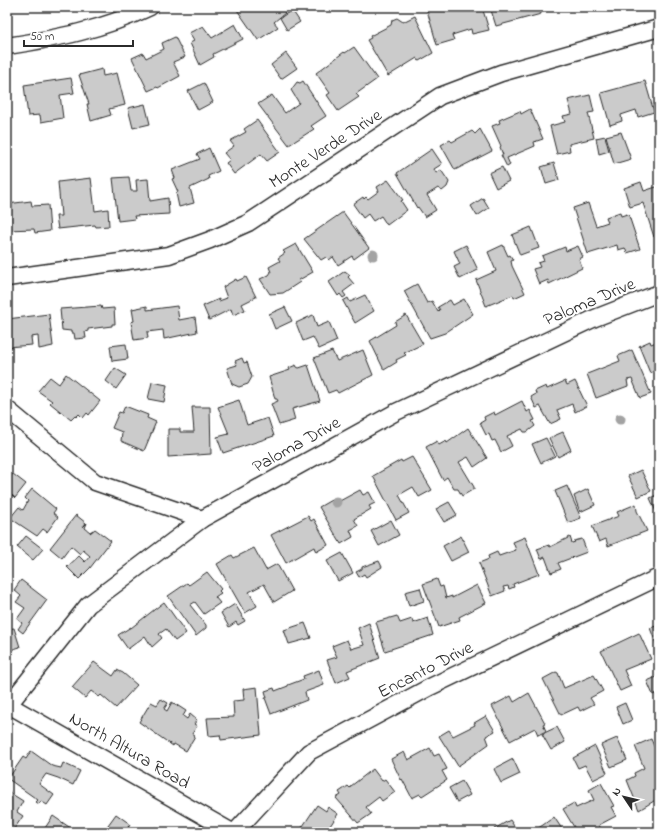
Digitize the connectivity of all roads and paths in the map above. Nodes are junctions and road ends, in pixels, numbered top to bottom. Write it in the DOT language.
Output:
graph roads {
  1 [pos="150,7"];
  2 [pos="659,28"];
  3 [pos="7,46"];
  4 [pos="7,278"];
  5 [pos="659,293"];
  6 [pos="7,409"];
  7 [pos="202,519"];
  8 [pos="659,577"];
  9 [pos="8,705"];
  10 [pos="234,832"];
  1 -- 3 [label="street"];
  2 -- 4 [label="street, Monte Verde Drive"];
  5 -- 7 [label="street, Paloma Drive"];
  6 -- 7 [label="street"];
  7 -- 9 [label="street, Paloma Drive"];
  8 -- 10 [label="street, Encanto Drive"];
  9 -- 10 [label="street, North Altura Road"];
}
